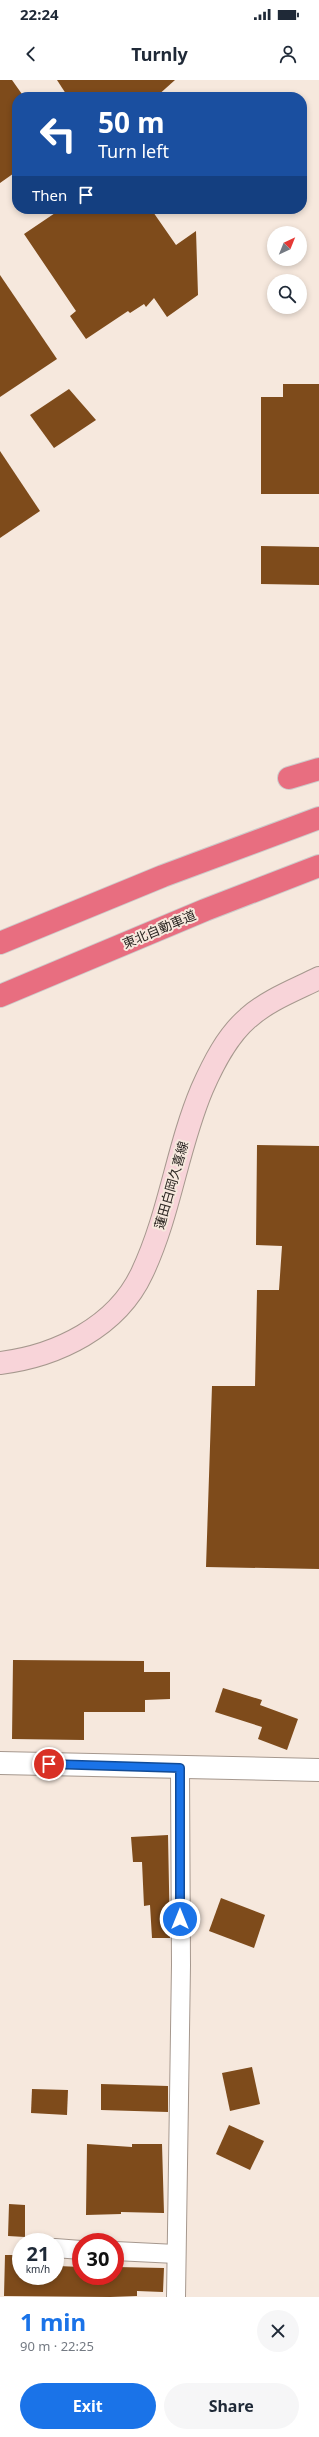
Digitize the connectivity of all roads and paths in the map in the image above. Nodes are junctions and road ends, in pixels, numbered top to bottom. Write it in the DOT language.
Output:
graph roads {
  1 [pos="319,769"];
  2 [pos="289,778"];
  3 [pos="319,818"];
  4 [pos="319,866"];
  5 [pos="0,943"];
  6 [pos="319,978"];
  7 [pos="0,996"];
  8 [pos="0,1363"];
  9 [pos="0,1763"];
  10 [pos="180,1768"];
  11 [pos="319,1770"];
  12 [pos="124,2251"];
  13 [pos="176,2254"];
  14 [pos="176,2297"];
  1 -- 2 [label="highway"];
  3 -- 5 [label="highway"];
  4 -- 7 [label="highway, 東北自動車道"];
  6 -- 8 [label="main road, 蓮田白岡久喜線"];
  9 -- 10 [label="street"];
  10 -- 11 [label="street"];
  10 -- 13 [label="street"];
  12 -- 13 [label="street"];
  13 -- 14 [label="street"];
}
